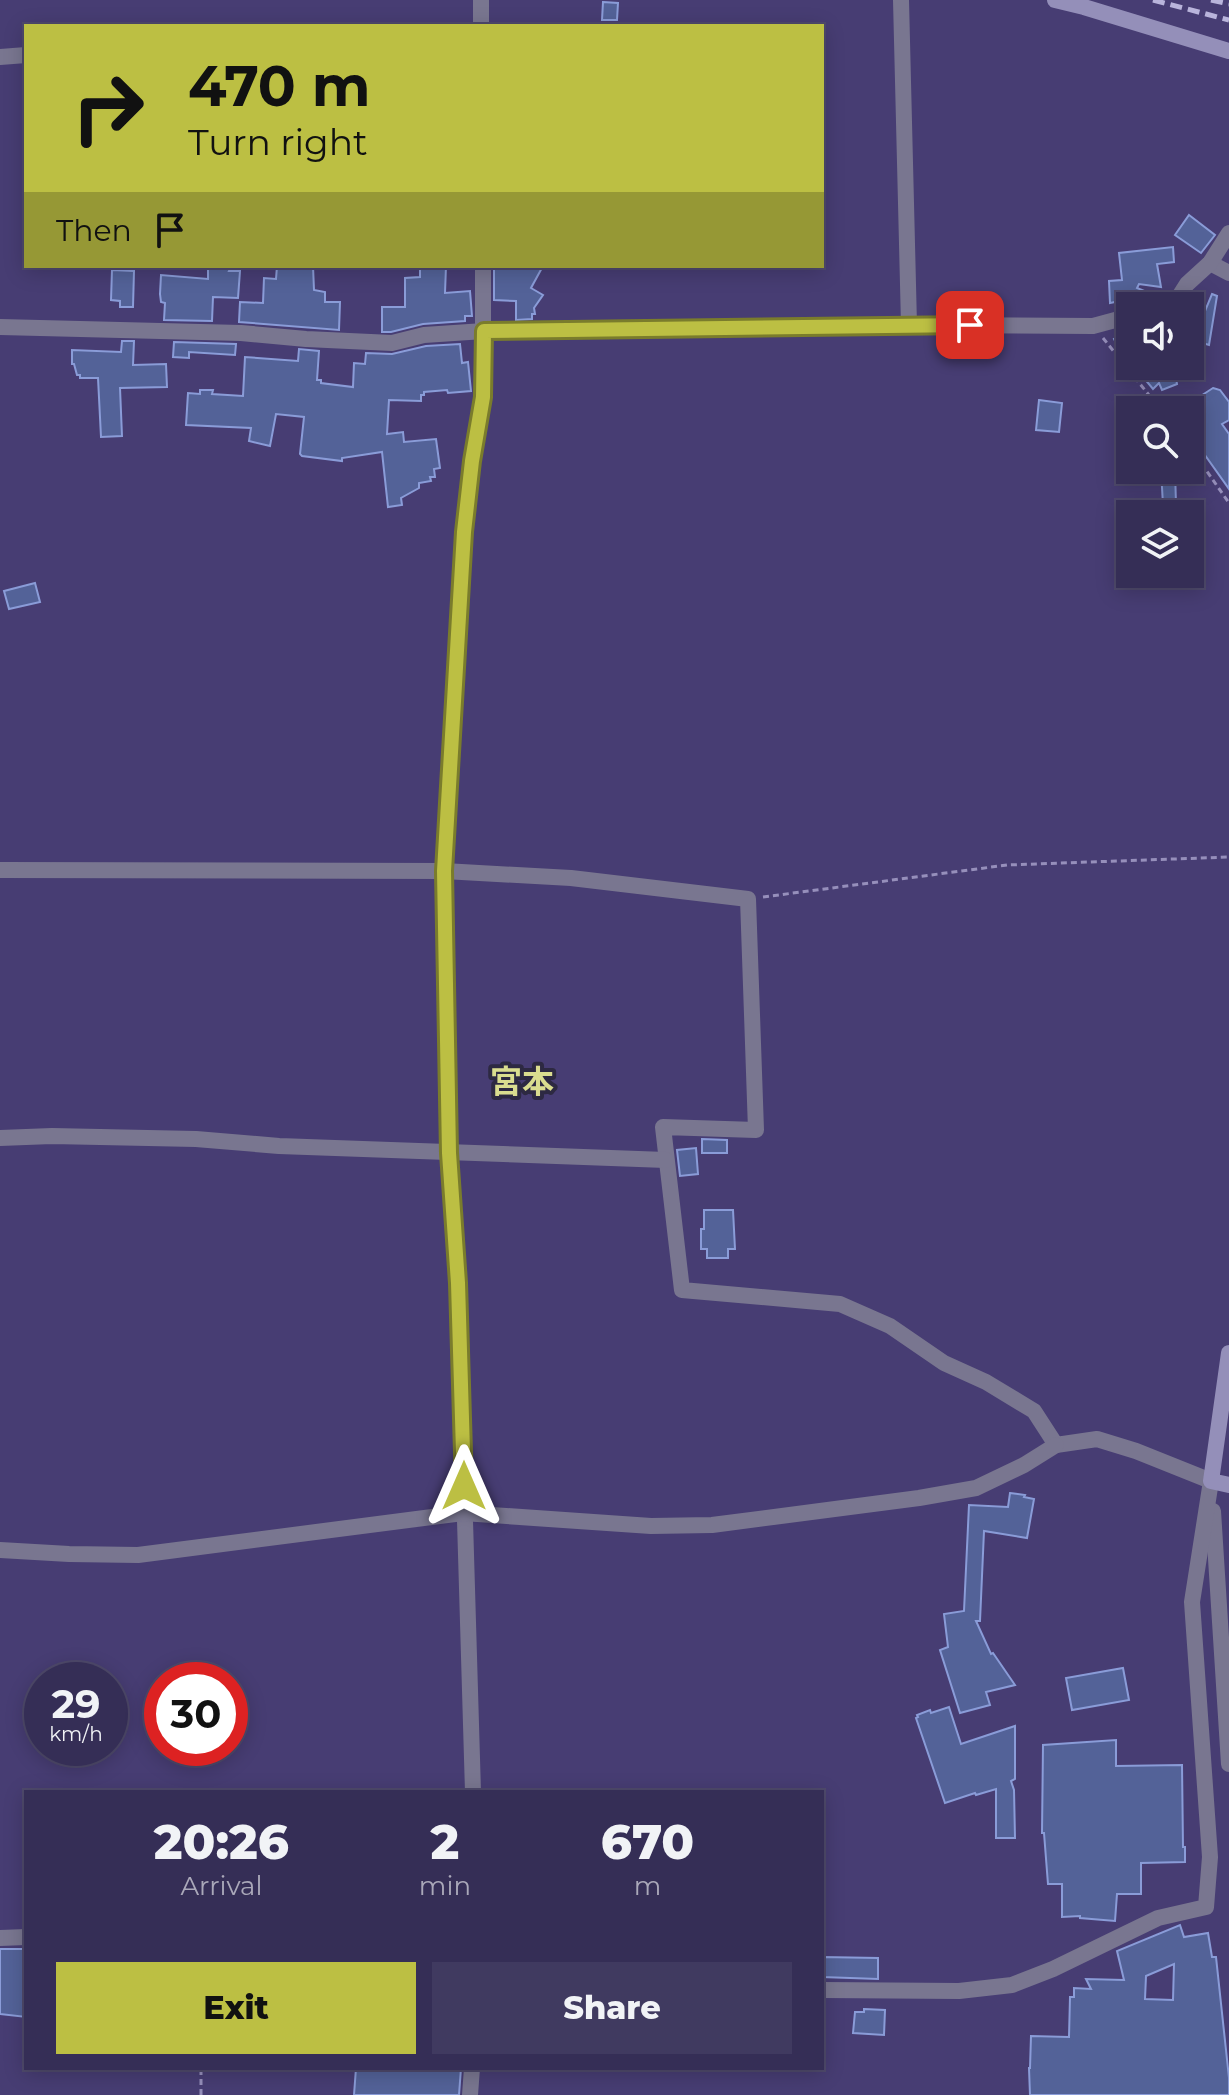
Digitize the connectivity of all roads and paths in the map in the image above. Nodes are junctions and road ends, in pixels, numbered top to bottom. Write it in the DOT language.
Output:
graph roads {
  1 [pos="481,0"];
  2 [pos="901,0"];
  3 [pos="1055,0"];
  4 [pos="481,24"];
  5 [pos="1229,51"];
  6 [pos="24,55"];
  7 [pos="0,57"];
  8 [pos="1229,233"];
  9 [pos="1210,263"];
  10 [pos="483,268"];
  11 [pos="1229,273"];
  12 [pos="1182,292"];
  13 [pos="1116,320"];
  14 [pos="909,325"];
  15 [pos="1093,326"];
  16 [pos="0,327"];
  17 [pos="484,331"];
  18 [pos="1150,396"];
  19 [pos="1204,467"];
  20 [pos="1229,503"];
  21 [pos="1229,857"];
  22 [pos="0,870"];
  23 [pos="444,871"];
  24 [pos="748,899"];
  25 [pos="0,1138"];
  26 [pos="449,1153"];
  27 [pos="666,1160"];
  28 [pos="1229,1353"];
  29 [pos="1056,1445"];
  30 [pos="1211,1481"];
  31 [pos="1229,1485"];
  32 [pos="463,1513"];
  33 [pos="0,1550"];
  34 [pos="1229,1764"];
  35 [pos="473,1790"];
  36 [pos="24,1937"];
  37 [pos="0,1938"];
  38 [pos="824,1990"];
  39 [pos="201,2070"];
  40 [pos="472,2070"];
  41 [pos="201,2095"];
  42 [pos="470,2095"];
  1 -- 4 [label="street"];
  2 -- 14 [label="street"];
  3 -- 5 [label="main road"];
  6 -- 7 [label="street"];
  8 -- 9 [label="street"];
  9 -- 11 [label="street"];
  9 -- 12 [label="street"];
  10 -- 17 [label="street"];
  13 -- 15 [label="street"];
  14 -- 15 [label="street"];
  14 -- 17 [label="street"];
  15 -- 18 [label="path"];
  16 -- 17 [label="street"];
  17 -- 23 [label="street"];
  19 -- 20 [label="path"];
  21 -- 24 [label="path"];
  22 -- 23 [label="street"];
  23 -- 24 [label="street"];
  23 -- 26 [label="street"];
  24 -- 27 [label="street"];
  25 -- 26 [label="street"];
  26 -- 27 [label="street"];
  26 -- 32 [label="street"];
  27 -- 29 [label="street"];
  28 -- 30 [label="main road"];
  29 -- 30 [label="street"];
  29 -- 32 [label="street"];
  30 -- 31 [label="main road"];
  30 -- 34 [label="street"];
  30 -- 38 [label="street"];
  32 -- 33 [label="street"];
  32 -- 35 [label="street"];
  36 -- 37 [label="street"];
  39 -- 41 [label="path"];
  40 -- 42 [label="street"];
}
